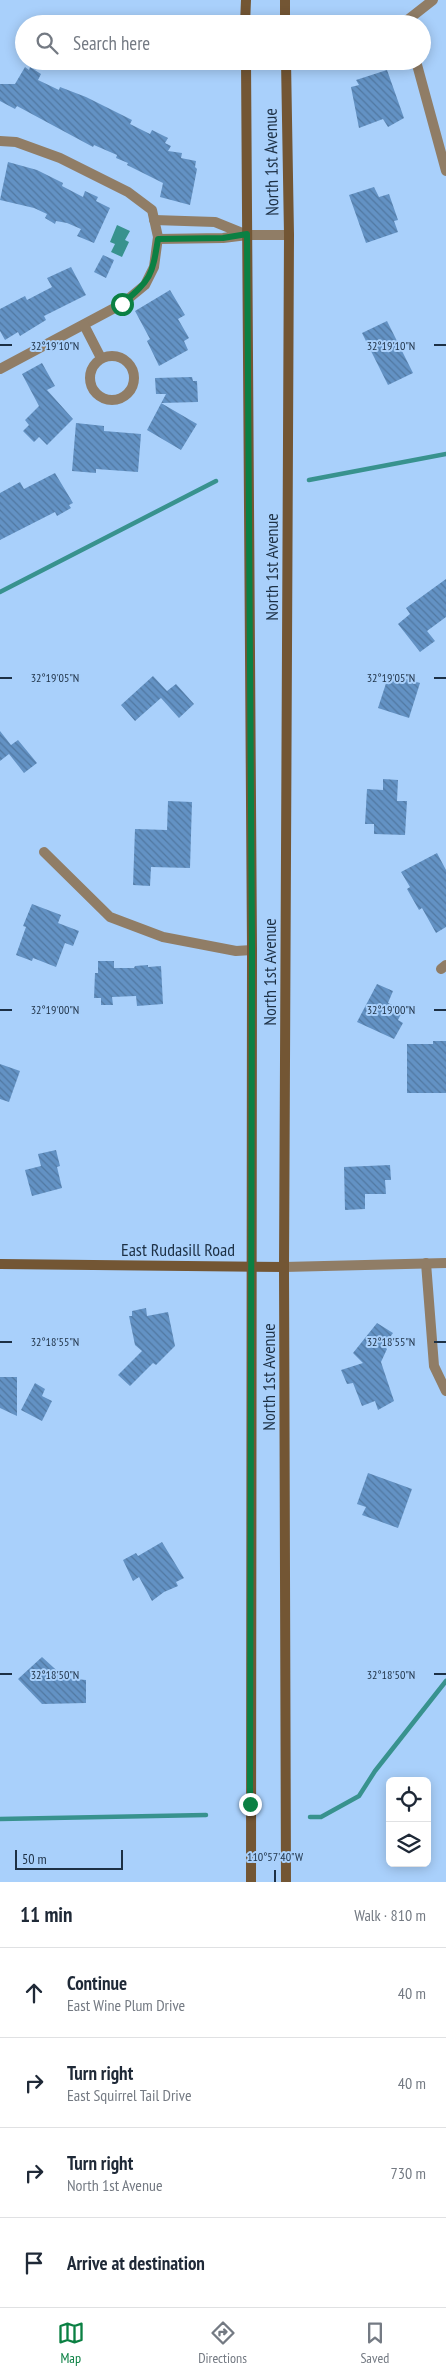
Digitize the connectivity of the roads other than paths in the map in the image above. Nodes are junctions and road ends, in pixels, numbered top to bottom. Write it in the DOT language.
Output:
graph roads {
  1 [pos="246,0"];
  2 [pos="285,0"];
  3 [pos="433,0"];
  4 [pos="245,15"];
  5 [pos="285,15"];
  6 [pos="415,15"];
  7 [pos="246,70"];
  8 [pos="286,70"];
  9 [pos="418,70"];
  10 [pos="0,142"];
  11 [pos="446,171"];
  12 [pos="154,220"];
  13 [pos="247,234"];
  14 [pos="289,235"];
  15 [pos="158,238"];
  16 [pos="84,325"];
  17 [pos="101,358"];
  18 [pos="0,369"];
  19 [pos="44,852"];
  20 [pos="252,950"];
  21 [pos="426,1263"];
  22 [pos="446,1263"];
  23 [pos="0,1264"];
  24 [pos="250,1265"];
  25 [pos="284,1267"];
  26 [pos="446,1391"];
  27 [pos="251,1882"];
  28 [pos="286,1882"];
  1 -- 4 [label="main road"];
  2 -- 5 [label="main road"];
  3 -- 6 [label="street"];
  7 -- 13 [label="main road, North 1st Avenue"];
  8 -- 14 [label="main road, North 1st Avenue"];
  9 -- 11 [label="street"];
  10 -- 12 [label="street"];
  12 -- 13 [label="street"];
  12 -- 15 [label="street"];
  13 -- 14 [label="street"];
  13 -- 15 [label="street"];
  13 -- 20 [label="main road, North 1st Avenue"];
  14 -- 25 [label="main road, North 1st Avenue"];
  15 -- 16 [label="street"];
  16 -- 17 [label="street"];
  16 -- 18 [label="street"];
  17 -- 17 [label="street"];
  19 -- 20 [label="street"];
  20 -- 24 [label="main road, North 1st Avenue"];
  21 -- 22 [label="street, East Rudasill Road"];
  21 -- 25 [label="street, East Rudasill Road"];
  21 -- 26 [label="street"];
  23 -- 24 [label="main road, East Rudasill Road"];
  24 -- 25 [label="main road, East Rudasill Road"];
  24 -- 27 [label="main road, North 1st Avenue"];
  25 -- 28 [label="main road, North 1st Avenue"];
}
